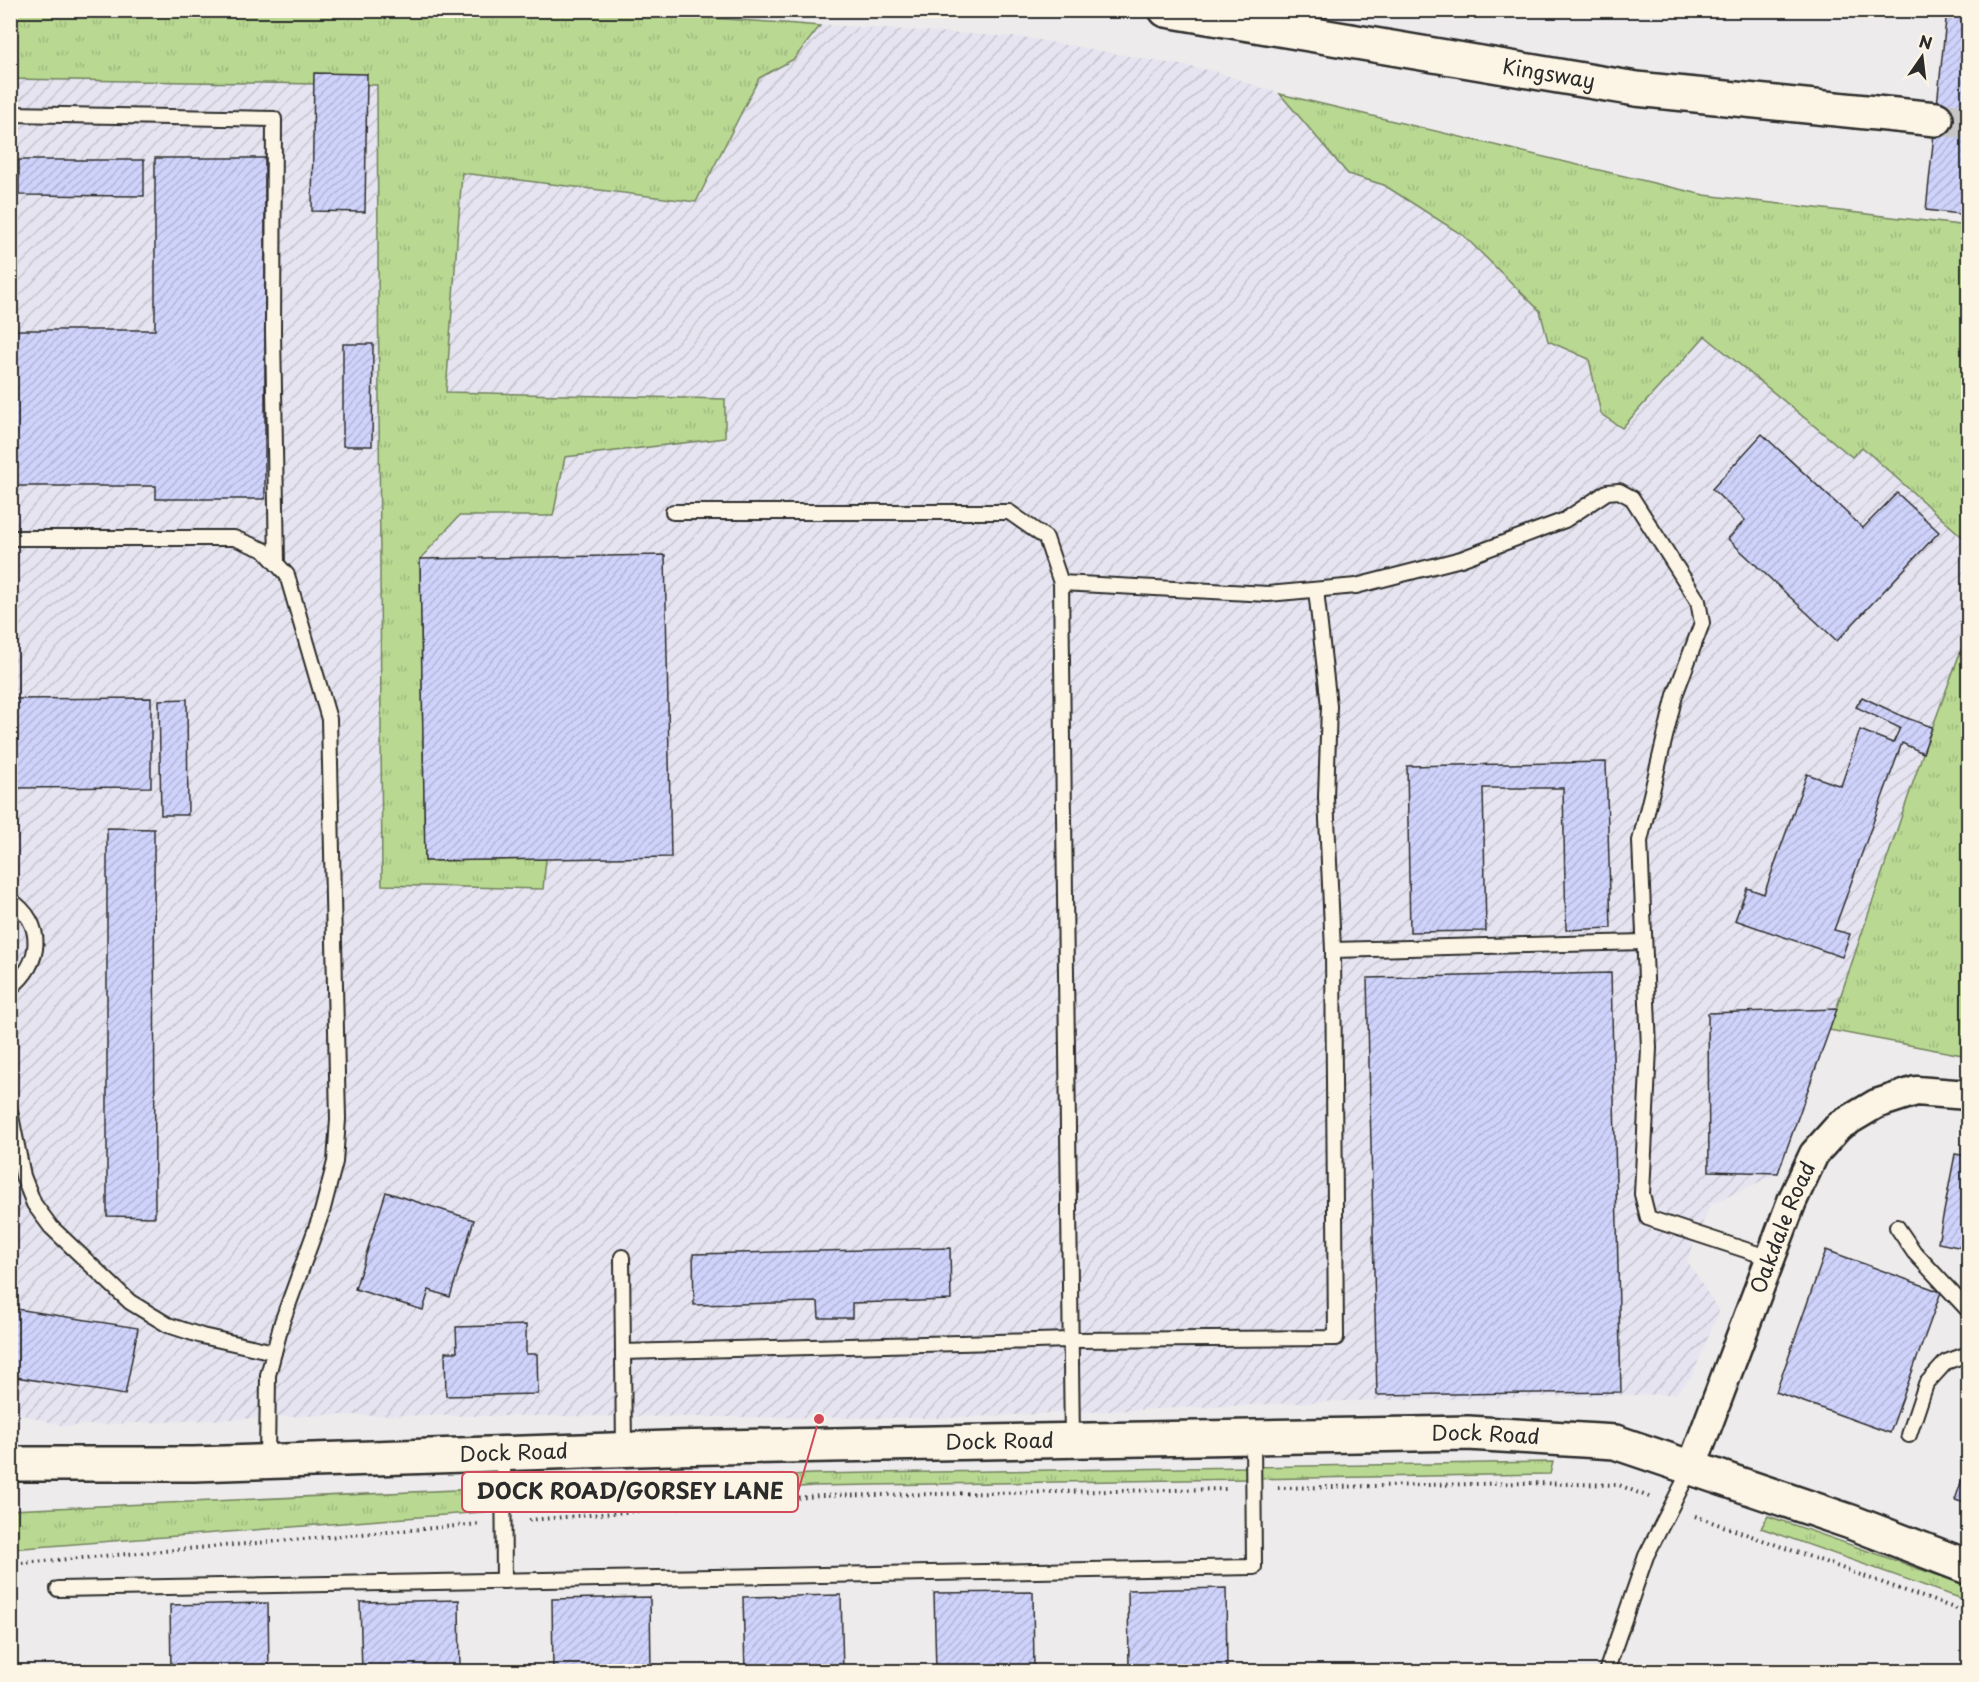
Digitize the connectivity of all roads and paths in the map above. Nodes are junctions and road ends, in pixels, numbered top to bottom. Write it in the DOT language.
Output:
graph roads {
  1 [pos="1167,10"];
  2 [pos="10,114"];
  3 [pos="1936,119"];
  4 [pos="673,512"];
  5 [pos="10,538"];
  6 [pos="277,564"];
  7 [pos="1061,583"];
  8 [pos="1316,590"];
  9 [pos="10,900"];
  10 [pos="1644,942"];
  11 [pos="1333,950"];
  12 [pos="10,988"];
  13 [pos="1968,1095"];
  14 [pos="10,1111"];
  15 [pos="1897,1227"];
  16 [pos="622,1257"];
  17 [pos="1770,1258"];
  18 [pos="1968,1310"];
  19 [pos="1070,1340"];
  20 [pos="274,1352"];
  21 [pos="623,1352"];
  22 [pos="1968,1354"];
  23 [pos="1909,1435"];
  24 [pos="1253,1436"];
  25 [pos="1071,1440"];
  26 [pos="624,1449"];
  27 [pos="503,1453"];
  28 [pos="267,1461"];
  29 [pos="10,1464"];
  30 [pos="1692,1466"];
  31 [pos="1253,1489"];
  32 [pos="1671,1506"];
  33 [pos="503,1522"];
  34 [pos="10,1564"];
  35 [pos="1968,1567"];
  36 [pos="504,1581"];
  37 [pos="58,1589"];
  38 [pos="1968,1613"];
  39 [pos="1606,1671"];
  1 -- 3 [label="highway, Kingsway"];
  2 -- 6 [label="lane"];
  4 -- 7 [label="lane"];
  5 -- 6 [label="lane"];
  6 -- 20 [label="lane"];
  7 -- 8 [label="lane"];
  7 -- 19 [label="lane"];
  8 -- 10 [label="lane"];
  8 -- 11 [label="lane"];
  9 -- 12 [label="lane"];
  10 -- 11 [label="lane"];
  10 -- 17 [label="lane"];
  11 -- 19 [label="lane"];
  13 -- 17 [label="street, Oakdale Road"];
  14 -- 20 [label="lane"];
  15 -- 18 [label="lane"];
  16 -- 21 [label="lane"];
  17 -- 30 [label="street, Oakdale Road"];
  19 -- 21 [label="lane"];
  19 -- 25 [label="lane"];
  20 -- 28 [label="lane"];
  21 -- 26 [label="lane"];
  22 -- 23 [label="lane"];
  24 -- 25 [label="highway, Dock Road"];
  24 -- 30 [label="highway, Dock Road"];
  24 -- 31 [label="lane"];
  25 -- 26 [label="highway, Dock Road"];
  26 -- 27 [label="highway, Dock Road"];
  27 -- 28 [label="highway, Dock Road"];
  27 -- 33 [label="lane"];
  28 -- 29 [label="highway, Dock Road"];
  30 -- 32 [label="lane"];
  30 -- 35 [label="highway, Dock Road"];
  31 -- 32 [label="path"];
  31 -- 33 [label="path"];
  31 -- 36 [label="lane"];
  32 -- 38 [label="path"];
  32 -- 39 [label="lane"];
  33 -- 34 [label="path"];
  33 -- 36 [label="lane"];
  36 -- 37 [label="lane"];
}
